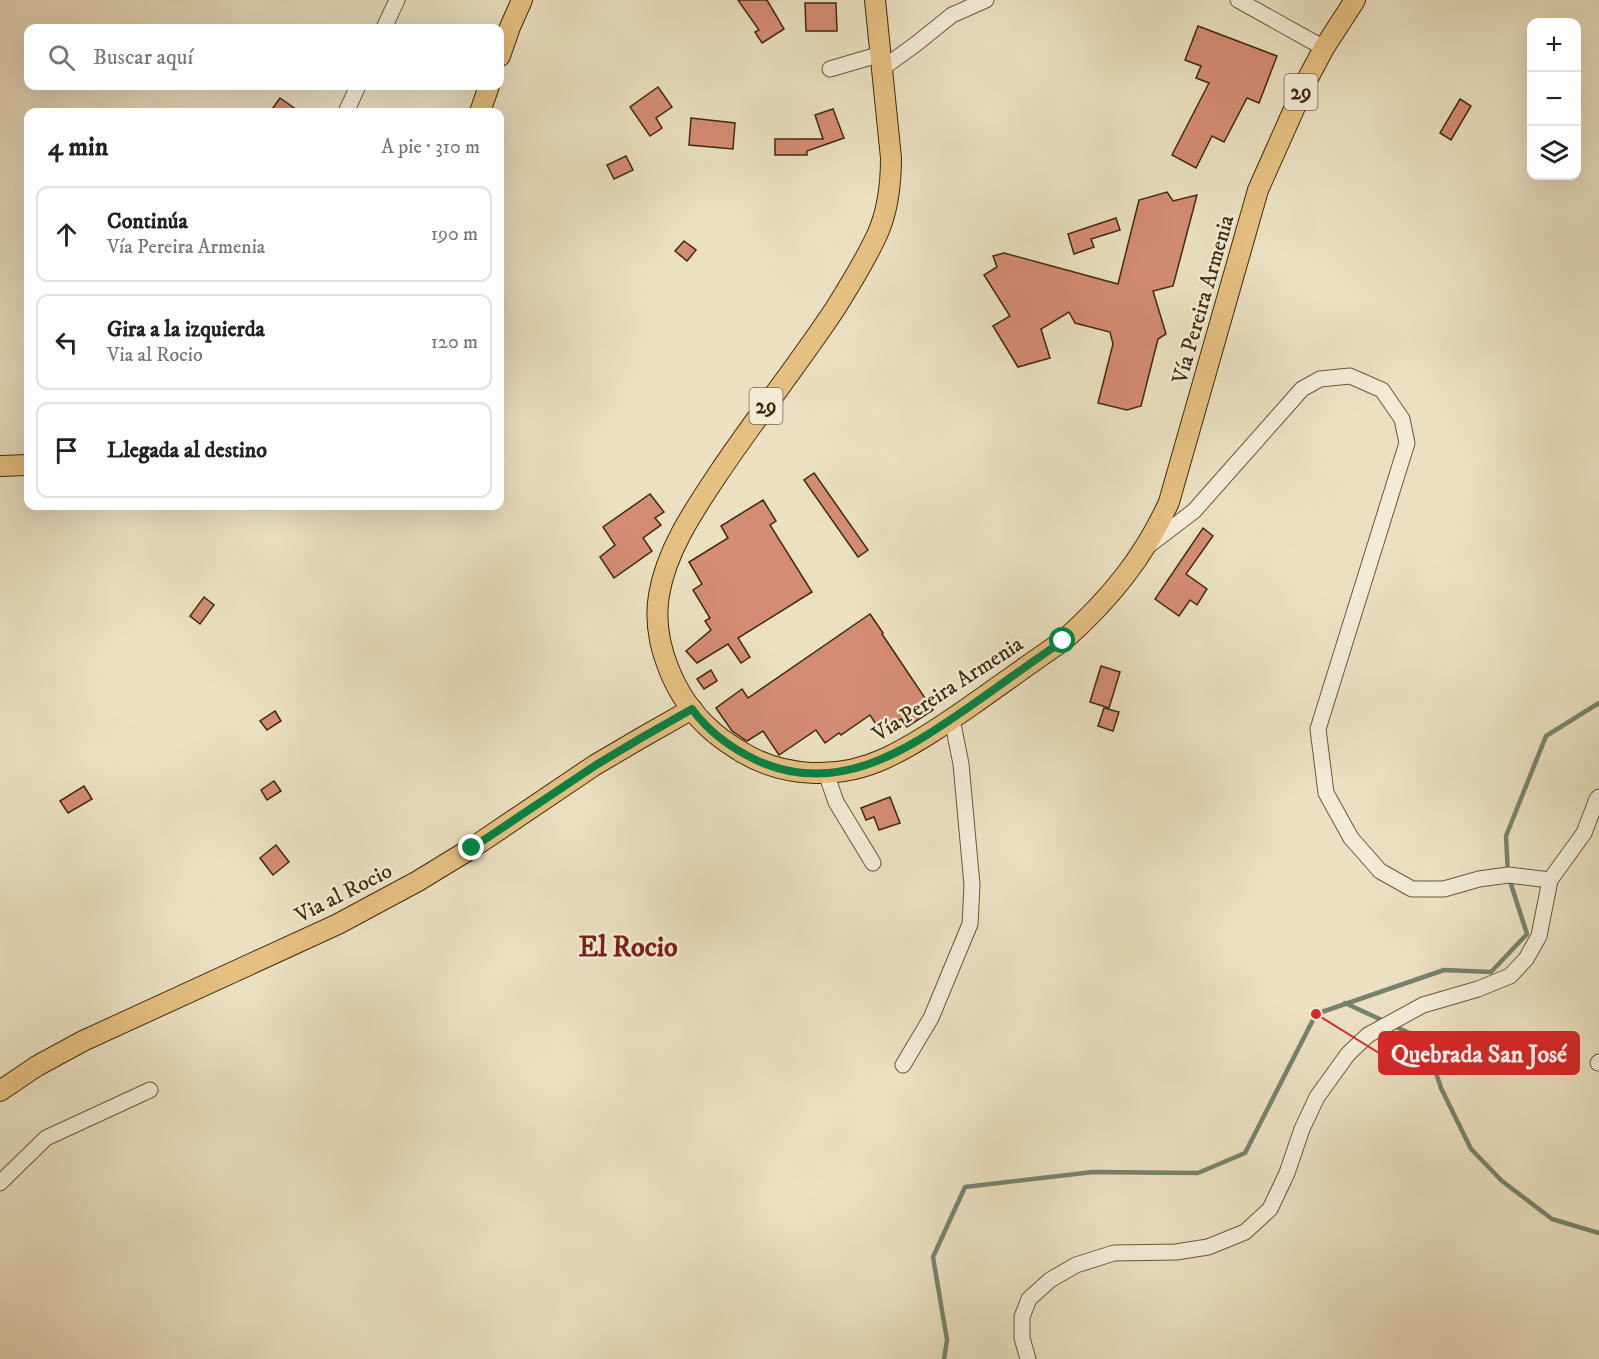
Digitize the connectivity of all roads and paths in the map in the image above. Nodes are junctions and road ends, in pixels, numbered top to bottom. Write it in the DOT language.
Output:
graph roads {
  1 [pos="397,0"];
  2 [pos="522,0"];
  3 [pos="875,0"];
  4 [pos="986,0"];
  5 [pos="1238,0"];
  6 [pos="1355,0"];
  7 [pos="386,24"];
  8 [pos="504,44"];
  9 [pos="1324,48"];
  10 [pos="882,61"];
  11 [pos="830,69"];
  12 [pos="356,90"];
  13 [pos="488,90"];
  14 [pos="348,108"];
  15 [pos="481,108"];
  16 [pos="24,465"];
  17 [pos="0,466"];
  18 [pos="1145,548"];
  19 [pos="692,709"];
  20 [pos="952,719"];
  21 [pos="826,773"];
  22 [pos="1599,797"];
  23 [pos="873,863"];
  24 [pos="1550,880"];
  25 [pos="903,1065"];
  26 [pos="150,1090"];
  27 [pos="0,1091"];
  28 [pos="0,1183"];
  29 [pos="1028,1359"];
  1 -- 7 [label="street"];
  2 -- 8 [label="main road"];
  3 -- 10 [label="main road, Vía Pereira Armenia / 29"];
  4 -- 10 [label="street"];
  5 -- 9 [label="street"];
  6 -- 9 [label="main road, Vía Pereira Armenia / 29"];
  9 -- 18 [label="main road, Vía Pereira Armenia / 29"];
  10 -- 11 [label="street"];
  10 -- 19 [label="main road, Vía Pereira Armenia / 29"];
  12 -- 14 [label="street"];
  13 -- 15 [label="main road"];
  16 -- 17 [label="main road"];
  18 -- 20 [label="main road, Vía Pereira Armenia / 29"];
  18 -- 24 [label="street"];
  19 -- 21 [label="main road, Vía Pereira Armenia / 29"];
  19 -- 27 [label="main road, Via al Rocio"];
  20 -- 21 [label="main road, Vía Pereira Armenia / 29"];
  20 -- 25 [label="street"];
  21 -- 23 [label="street"];
  22 -- 24 [label="street"];
  24 -- 29 [label="street"];
  26 -- 28 [label="street"];
}
